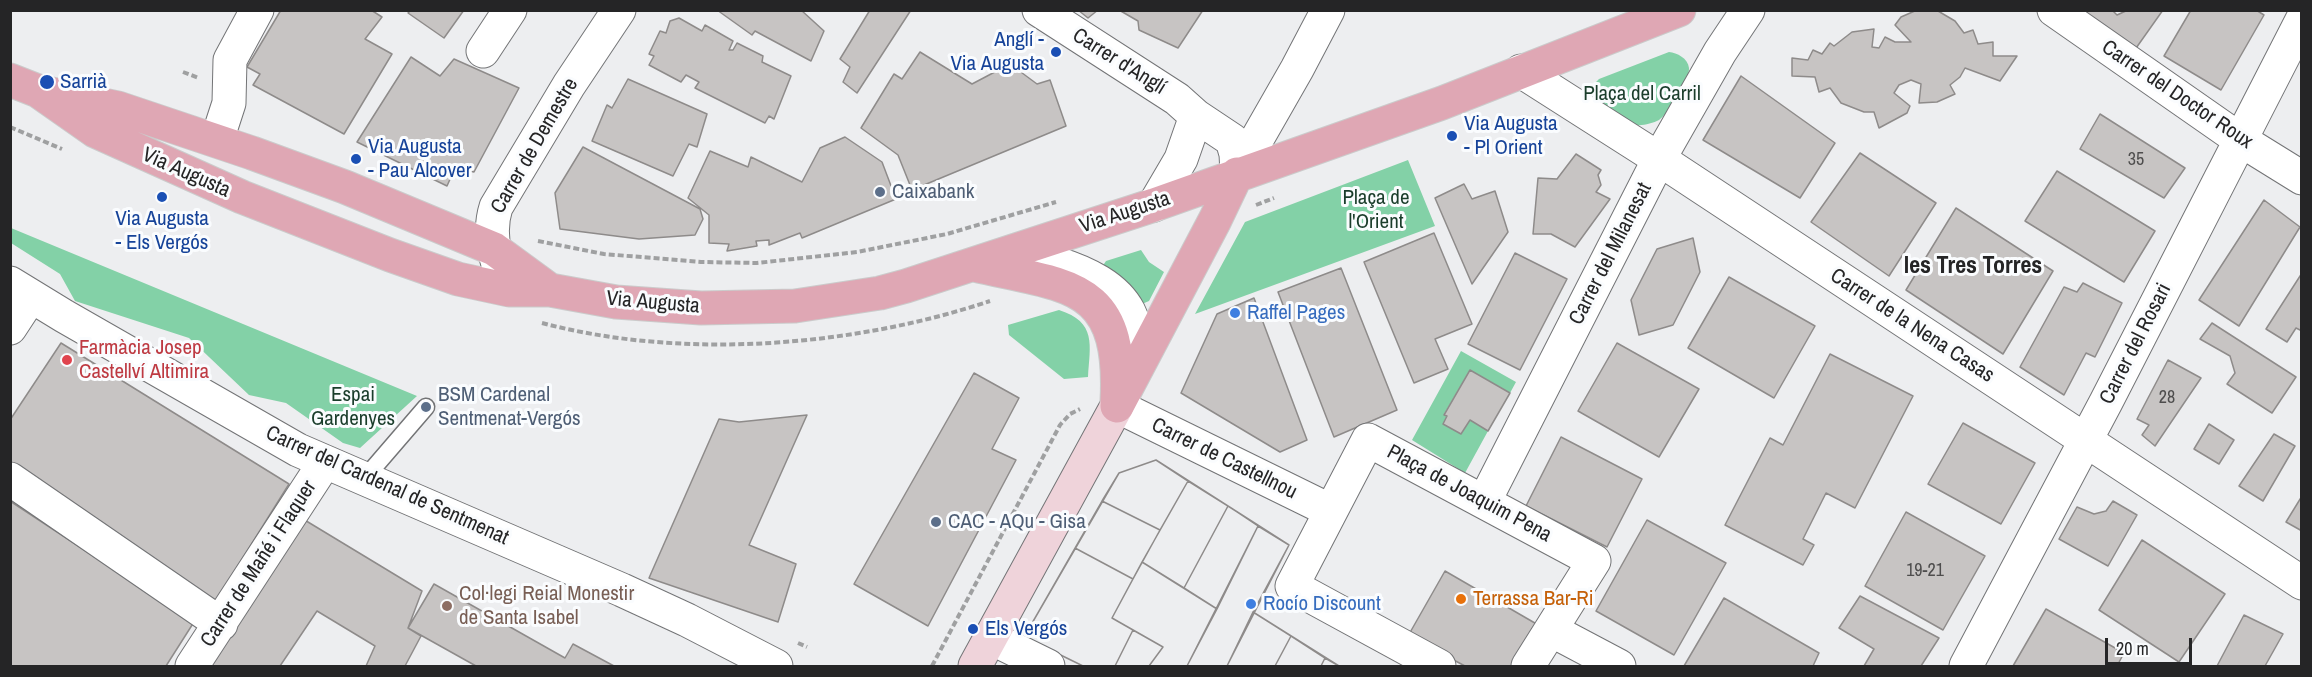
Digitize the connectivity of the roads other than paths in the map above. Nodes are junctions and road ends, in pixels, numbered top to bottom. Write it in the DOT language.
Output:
graph roads {
  1 [pos="257,10"];
  2 [pos="510,10"];
  3 [pos="619,10"];
  4 [pos="1039,10"];
  5 [pos="1328,10"];
  6 [pos="1679,10"];
  7 [pos="1748,10"];
  8 [pos="2054,10"];
  9 [pos="2301,20"];
  10 [pos="483,51"];
  11 [pos="1521,71"];
  12 [pos="24,85"];
  13 [pos="1196,116"];
  14 [pos="2239,139"];
  15 [pos="217,141"];
  16 [pos="1659,159"];
  17 [pos="1237,174"];
  18 [pos="2301,178"];
  19 [pos="1154,205"];
  20 [pos="494,249"];
  21 [pos="1012,252"];
  22 [pos="974,265"];
  23 [pos="21,290"];
  24 [pos="550,290"];
  25 [pos="508,291"];
  26 [pos="10,328"];
  27 [pos="426,407"];
  28 [pos="1102,407"];
  29 [pos="2086,441"];
  30 [pos="325,462"];
  31 [pos="10,479"];
  32 [pos="364,479"];
  33 [pos="1484,502"];
  34 [pos="1331,511"];
  35 [pos="2301,584"];
  36 [pos="221,624"];
  37 [pos="1551,630"];
  38 [pos="991,638"];
  39 [pos="1396,656"];
  40 [pos="192,666"];
  41 [pos="776,666"];
  42 [pos="975,666"];
  43 [pos="1048,666"];
  44 [pos="1439,666"];
  45 [pos="1528,666"];
  46 [pos="1619,666"];
  47 [pos="1966,666"];
  1 -- 15 [label="street, Via Augusta"];
  2 -- 10 [label="street"];
  3 -- 20 [label="street, Carrer de Demestre"];
  4 -- 13 [label="street, Carrer d'Anglí"];
  5 -- 17 [label="street"];
  6 -- 11 [label="main road, Via Augusta"];
  7 -- 16 [label="street, Carrer del Milanesat"];
  8 -- 14 [label="street, Carrer del Doctor Roux"];
  9 -- 14 [label="street, Carrer del Rosari"];
  11 -- 16 [label="street, Carrer de la Nena Casas"];
  11 -- 17 [label="main road, Via Augusta"];
  12 -- 15 [label="main road, Via Augusta"];
  12 -- 25 [label="main road, Via Augusta"];
  13 -- 17 [label="street, Carrer d'Anglí"];
  13 -- 19 [label="street"];
  14 -- 18 [label="street, Carrer del Doctor Roux"];
  14 -- 29 [label="street, Carrer del Rosari"];
  15 -- 20 [label="main road, Via Augusta"];
  16 -- 29 [label="street, Carrer de la Nena Casas"];
  16 -- 33 [label="street, Carrer del Milanesat"];
  17 -- 19 [label="main road, Via Augusta"];
  17 -- 28 [label="main road"];
  19 -- 21 [label="main road, Via Augusta"];
  20 -- 24 [label="main road, Via Augusta"];
  20 -- 25 [label="street, Carrer de Demestre"];
  21 -- 22 [label="main road, Via Augusta"];
  21 -- 28 [label="street"];
  22 -- 24 [label="main road, Via Augusta"];
  22 -- 28 [label="main road"];
  23 -- 26 [label="street"];
  23 -- 30 [label="street, Carrer del Cardenal de Sentmenat"];
  24 -- 25 [label="main road, Via Augusta"];
  27 -- 32 [label="lane"];
  28 -- 34 [label="street, Carrer de Castellnou"];
  28 -- 38 [label="street"];
  29 -- 35 [label="street, Carrer de la Nena Casas"];
  29 -- 47 [label="street, Carrer del Rosari"];
  30 -- 32 [label="street, Carrer del Cardenal de Sentmenat"];
  30 -- 36 [label="street, Carrer de Mañé i Flaquer"];
  31 -- 36 [label="street"];
  32 -- 41 [label="street, Carrer del Cardenal de Sentmenat"];
  33 -- 34 [label="street, Plaça de Joaquim Pena"];
  33 -- 37 [label="street, Plaça de Joaquim Pena"];
  34 -- 39 [label="street, Plaça de Joaquim Pena"];
  36 -- 40 [label="street, Carrer de Mañé i Flaquer"];
  37 -- 45 [label="street, Plaça de Joaquim Pena"];
  37 -- 46 [label="street"];
  38 -- 42 [label="street"];
  38 -- 43 [label="street"];
  39 -- 44 [label="street, Plaça de Joaquim Pena"];
}
